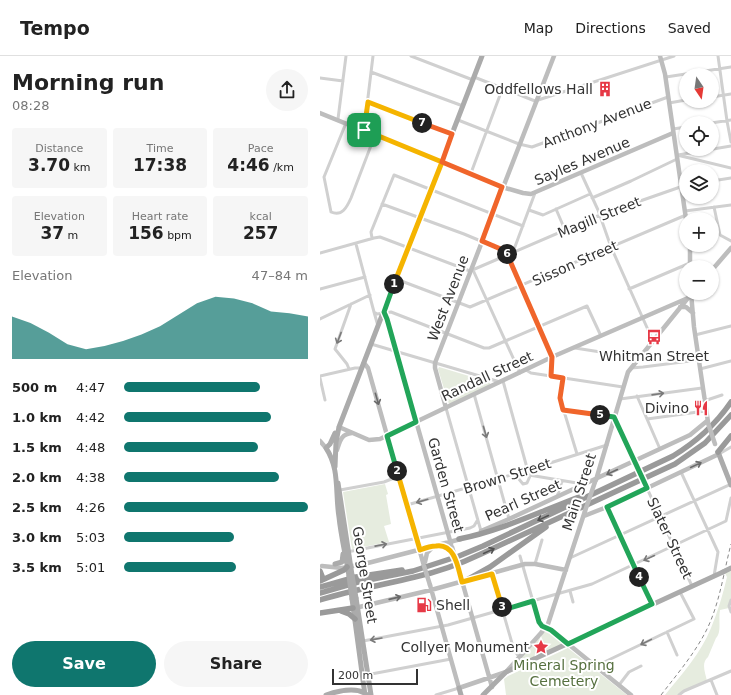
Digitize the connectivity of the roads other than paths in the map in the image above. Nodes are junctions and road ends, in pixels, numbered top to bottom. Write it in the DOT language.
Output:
graph roads {
  1 [pos="346,56"];
  2 [pos="373,56"];
  3 [pos="411,56"];
  4 [pos="482,56"];
  5 [pos="554,56"];
  6 [pos="674,56"];
  7 [pos="718,56"];
  8 [pos="661,58"];
  9 [pos="731,67"];
  10 [pos="720,69"];
  11 [pos="371,72"];
  12 [pos="666,77"];
  13 [pos="320,78"];
  14 [pos="474,78"];
  15 [pos="343,81"];
  16 [pos="503,87"];
  17 [pos="731,94"];
  18 [pos="724,95"];
  19 [pos="719,96"];
  20 [pos="668,97"];
  21 [pos="535,101"];
  22 [pos="679,101"];
  23 [pos="368,102"];
  24 [pos="669,103"];
  25 [pos="463,106"];
  26 [pos="320,113"];
  27 [pos="338,119"];
  28 [pos="458,120"];
  29 [pos="731,120"];
  30 [pos="727,121"];
  31 [pos="719,122"];
  32 [pos="346,123"];
  33 [pos="679,129"];
  34 [pos="364,130"];
  35 [pos="487,131"];
  36 [pos="673,131"];
  37 [pos="375,134"];
  38 [pos="452,134"];
  39 [pos="731,142"];
  40 [pos="519,144"];
  41 [pos="731,146"];
  42 [pos="677,157"];
  43 [pos="442,162"];
  44 [pos="679,165"];
  45 [pos="731,168"];
  46 [pos="471,173"];
  47 [pos="581,173"];
  48 [pos="322,177"];
  49 [pos="731,178"];
  50 [pos="719,180"];
  51 [pos="502,187"];
  52 [pos="679,187"];
  53 [pos="431,190"];
  54 [pos="535,193"];
  55 [pos="590,194"];
  56 [pos="592,198"];
  57 [pos="382,204"];
  58 [pos="731,205"];
  59 [pos="714,207"];
  60 [pos="556,209"];
  61 [pos="529,210"];
  62 [pos="696,212"];
  63 [pos="492,214"];
  64 [pos="599,216"];
  65 [pos="420,218"];
  66 [pos="679,218"];
  67 [pos="523,226"];
  68 [pos="565,230"];
  69 [pos="372,238"];
  70 [pos="482,241"];
  71 [pos="731,241"];
  72 [pos="356,244"];
  73 [pos="611,246"];
  74 [pos="408,248"];
  75 [pos="731,248"];
  76 [pos="513,252"];
  77 [pos="320,253"];
  78 [pos="508,254"];
  79 [pos="719,262"];
  80 [pos="679,269"];
  81 [pos="471,271"];
  82 [pos="365,277"];
  83 [pos="396,279"];
  84 [pos="522,286"];
  85 [pos="629,288"];
  86 [pos="320,289"];
  87 [pos="370,295"];
  88 [pos="680,300"];
  89 [pos="687,300"];
  90 [pos="692,300"];
  91 [pos="487,301"];
  92 [pos="458,303"];
  93 [pos="351,304"];
  94 [pos="680,308"];
  95 [pos="374,312"];
  96 [pos="384,312"];
  97 [pos="693,313"];
  98 [pos="642,318"];
  99 [pos="320,319"];
  100 [pos="378,326"];
  101 [pos="539,326"];
  102 [pos="731,326"];
  103 [pos="446,332"];
  104 [pos="695,335"];
  105 [pos="600,336"];
  106 [pos="652,341"];
  107 [pos="506,342"];
  108 [pos="371,344"];
  109 [pos="573,348"];
  110 [pos="396,351"];
  111 [pos="552,357"];
  112 [pos="639,358"];
  113 [pos="698,360"];
  114 [pos="731,361"];
  115 [pos="435,363"];
  116 [pos="363,365"];
  117 [pos="631,368"];
  118 [pos="349,369"];
  119 [pos="700,369"];
  120 [pos="526,370"];
  121 [pos="520,373"];
  122 [pos="551,376"];
  123 [pos="320,377"];
  124 [pos="563,378"];
  125 [pos="501,381"];
  126 [pos="623,388"];
  127 [pos="702,388"];
  128 [pos="474,394"];
  129 [pos="722,395"];
  130 [pos="637,396"];
  131 [pos="620,399"];
  132 [pos="324,400"];
  133 [pos="704,401"];
  134 [pos="731,402"];
  135 [pos="446,408"];
  136 [pos="563,410"];
  137 [pos="705,411"];
  138 [pos="731,415"];
  139 [pos="614,418"];
  140 [pos="647,419"];
  141 [pos="416,422"];
  142 [pos="708,422"];
  143 [pos="615,425"];
  144 [pos="339,427"];
  145 [pos="354,433"];
  146 [pos="387,436"];
  147 [pos="731,436"];
  148 [pos="320,441"];
  149 [pos="606,445"];
  150 [pos="731,447"];
  151 [pos="326,448"];
  152 [pos="660,449"];
  153 [pos="718,453"];
  154 [pos="577,454"];
  155 [pos="335,455"];
  156 [pos="635,463"];
  157 [pos="335,467"];
  158 [pos="528,470"];
  159 [pos="681,472"];
  160 [pos="516,473"];
  161 [pos="399,476"];
  162 [pos="530,476"];
  163 [pos="336,477"];
  164 [pos="498,479"];
  165 [pos="562,481"];
  166 [pos="595,481"];
  167 [pos="616,483"];
  168 [pos="584,484"];
  169 [pos="731,484"];
  170 [pos="646,486"];
  171 [pos="468,487"];
  172 [pos="340,490"];
  173 [pos="438,496"];
  174 [pos="557,497"];
  175 [pos="731,498"];
  176 [pos="694,501"];
  177 [pos="407,505"];
  178 [pos="607,507"];
  179 [pos="585,514"];
  180 [pos="564,516"];
  181 [pos="660,516"];
  182 [pos="510,520"];
  183 [pos="477,521"];
  184 [pos="340,523"];
  185 [pos="708,530"];
  186 [pos="480,531"];
  187 [pos="448,532"];
  188 [pos="620,536"];
  189 [pos="416,538"];
  190 [pos="459,540"];
  191 [pos="542,540"];
  192 [pos="450,542"];
  193 [pos="435,546"];
  194 [pos="674,546"];
  195 [pos="450,548"];
  196 [pos="420,550"];
  197 [pos="347,552"];
  198 [pos="424,556"];
  199 [pos="520,556"];
  200 [pos="570,558"];
  201 [pos="335,564"];
  202 [pos="534,564"];
  203 [pos="523,565"];
  204 [pos="634,565"];
  205 [pos="349,566"];
  206 [pos="321,568"];
  207 [pos="731,568"];
  208 [pos="566,570"];
  209 [pos="412,571"];
  210 [pos="492,574"];
  211 [pos="714,576"];
  212 [pos="320,581"];
  213 [pos="463,581"];
  214 [pos="692,586"];
  215 [pos="320,587"];
  216 [pos="431,588"];
  217 [pos="570,591"];
  218 [pos="680,592"];
  219 [pos="320,593"];
  220 [pos="558,594"];
  221 [pos="320,600"];
  222 [pos="533,601"];
  223 [pos="731,601"];
  224 [pos="573,602"];
  225 [pos="652,604"];
  226 [pos="355,607"];
  227 [pos="503,610"];
  228 [pos="340,611"];
  229 [pos="731,612"];
  230 [pos="320,613"];
  231 [pos="472,618"];
  232 [pos="355,619"];
  233 [pos="442,627"];
  234 [pos="546,628"];
  235 [pos="667,632"];
  236 [pos="360,642"];
  237 [pos="568,644"];
  238 [pos="677,655"];
  239 [pos="519,657"];
  240 [pos="451,659"];
  241 [pos="596,666"];
  242 [pos="641,666"];
  243 [pos="731,671"];
  244 [pos="506,672"];
  245 [pos="365,676"];
  246 [pos="490,678"];
  247 [pos="711,680"];
  248 [pos="619,685"];
  249 [pos="492,686"];
  250 [pos="459,688"];
  251 [pos="352,690"];
  252 [pos="365,694"];
  253 [pos="326,695"];
  254 [pos="371,695"];
  255 [pos="436,695"];
  256 [pos="461,695"];
  257 [pos="483,695"];
  258 [pos="631,695"];
  259 [pos="679,695"];
  260 [pos="717,695"];
  1 -- 15 [label="street"];
  2 -- 11 [label="street"];
  3 -- 14 [label="street"];
  4 -- 14 [label="main road"];
  5 -- 21 [label="main road, West Avenue"];
  6 -- 8 [label="street"];
  7 -- 10 [label="street"];
  8 -- 12 [label="main road"];
  8 -- 21 [label="street"];
  9 -- 10 [label="street"];
  10 -- 12 [label="street"];
  10 -- 18 [label="street"];
  11 -- 23 [label="street"];
  11 -- 25 [label="street"];
  12 -- 20 [label="main road"];
  13 -- 15 [label="street"];
  14 -- 16 [label="street"];
  14 -- 25 [label="main road"];
  15 -- 27 [label="street"];
  16 -- 21 [label="street"];
  16 -- 35 [label="street"];
  17 -- 18 [label="street"];
  18 -- 19 [label="street"];
  18 -- 30 [label="street"];
  20 -- 24 [label="main road"];
  20 -- 40 [label="street, Anthony Avenue"];
  21 -- 40 [label="main road, West Avenue"];
  22 -- 24 [label="street"];
  23 -- 34 [label="street"];
  23 -- 38 [label="street"];
  24 -- 36 [label="main road"];
  25 -- 28 [label="main road"];
  26 -- 27 [label="main road, Sayles Avenue"];
  27 -- 32 [label="main road, Sayles Avenue"];
  28 -- 35 [label="street, Anthony Avenue"];
  28 -- 38 [label="main road"];
  29 -- 30 [label="street"];
  30 -- 31 [label="street"];
  30 -- 39 [label="street"];
  32 -- 34 [label="main road, Sayles Avenue"];
  32 -- 48 [label="street"];
  33 -- 36 [label="street"];
  34 -- 37 [label="main road, Sayles Avenue"];
  35 -- 40 [label="street, Anthony Avenue"];
  35 -- 46 [label="street"];
  36 -- 42 [label="main road"];
  36 -- 47 [label="main road, Sayles Avenue"];
  37 -- 43 [label="main road, Sayles Avenue"];
  37 -- 48 [label="street"];
  38 -- 43 [label="main road"];
  40 -- 51 [label="main road, West Avenue"];
  41 -- 42 [label="street"];
  42 -- 44 [label="main road"];
  42 -- 45 [label="street"];
  42 -- 56 [label="street"];
  43 -- 46 [label="main road, Sayles Avenue"];
  43 -- 53 [label="main road"];
  46 -- 51 [label="main road, Sayles Avenue"];
  47 -- 54 [label="main road, Sayles Avenue"];
  47 -- 55 [label="street"];
  49 -- 50 [label="street"];
  51 -- 54 [label="main road, Sayles Avenue"];
  51 -- 63 [label="main road, West Avenue"];
  52 -- 64 [label="street, Magill Street"];
  53 -- 57 [label="street"];
  53 -- 63 [label="street"];
  53 -- 65 [label="main road"];
  54 -- 61 [label="street"];
  55 -- 56 [label="street"];
  55 -- 60 [label="street"];
  56 -- 64 [label="street"];
  57 -- 65 [label="street"];
  57 -- 69 [label="street"];
  58 -- 59 [label="street, Sisson Street"];
  59 -- 62 [label="street, Sisson Street"];
  59 -- 71 [label="street"];
  60 -- 61 [label="street"];
  60 -- 68 [label="street"];
  61 -- 67 [label="street"];
  63 -- 67 [label="street"];
  63 -- 70 [label="main road, West Avenue"];
  64 -- 68 [label="street, Magill Street"];
  64 -- 73 [label="street"];
  65 -- 70 [label="street"];
  65 -- 74 [label="main road"];
  66 -- 73 [label="street, Sisson Street"];
  67 -- 76 [label="street"];
  68 -- 76 [label="street, Magill Street"];
  69 -- 72 [label="street"];
  69 -- 74 [label="street"];
  70 -- 78 [label="street"];
  70 -- 81 [label="main road, West Avenue"];
  72 -- 77 [label="street"];
  72 -- 82 [label="street"];
  73 -- 84 [label="street, Sisson Street"];
  73 -- 85 [label="street"];
  74 -- 81 [label="street"];
  74 -- 83 [label="main road"];
  75 -- 79 [label="main road"];
  76 -- 78 [label="street, Magill Street"];
  78 -- 81 [label="street"];
  78 -- 84 [label="street"];
  80 -- 85 [label="street"];
  81 -- 91 [label="street"];
  81 -- 92 [label="main road, West Avenue"];
  82 -- 86 [label="street"];
  82 -- 87 [label="street"];
  83 -- 92 [label="street, Sisson Street"];
  83 -- 96 [label="main road"];
  84 -- 91 [label="street, Sisson Street"];
  84 -- 101 [label="street"];
  85 -- 98 [label="street"];
  87 -- 93 [label="street"];
  87 -- 95 [label="street"];
  88 -- 98 [label="main road, Randall Street"];
  89 -- 94 [label="main road, Main Street"];
  90 -- 97 [label="main road"];
  91 -- 92 [label="street, Sisson Street"];
  91 -- 107 [label="street"];
  92 -- 103 [label="main road, West Avenue"];
  93 -- 99 [label="street"];
  93 -- 118 [label="street, one-way"];
  94 -- 97 [label="main road"];
  94 -- 106 [label="main road, Main Street"];
  95 -- 96 [label="street"];
  95 -- 100 [label="street"];
  96 -- 100 [label="main road"];
  96 -- 103 [label="street"];
  96 -- 110 [label="main road, Garden Street"];
  97 -- 104 [label="main road"];
  98 -- 105 [label="main road, Randall Street"];
  98 -- 106 [label="street"];
  100 -- 108 [label="main road"];
  101 -- 105 [label="street"];
  101 -- 107 [label="street"];
  101 -- 111 [label="street"];
  102 -- 104 [label="street"];
  103 -- 107 [label="street"];
  103 -- 115 [label="main road, West Avenue"];
  104 -- 113 [label="main road"];
  105 -- 109 [label="main road, Randall Street"];
  106 -- 112 [label="main road, Main Street"];
  107 -- 121 [label="street"];
  108 -- 110 [label="street"];
  108 -- 116 [label="main road"];
  109 -- 111 [label="main road, Randall Street"];
  109 -- 112 [label="street"];
  110 -- 115 [label="street"];
  110 -- 141 [label="main road, Garden Street"];
  111 -- 120 [label="main road, Randall Street"];
  111 -- 122 [label="street"];
  112 -- 117 [label="main road, Main Street"];
  113 -- 117 [label="street"];
  113 -- 119 [label="main road"];
  114 -- 119 [label="street"];
  115 -- 125 [label="street"];
  115 -- 135 [label="main road, West Avenue"];
  116 -- 118 [label="street"];
  116 -- 144 [label="main road"];
  116 -- 146 [label="main road, one-way"];
  117 -- 126 [label="main road, Main Street"];
  118 -- 123 [label="street"];
  119 -- 127 [label="main road"];
  120 -- 121 [label="main road, Randall Street"];
  120 -- 122 [label="street"];
  121 -- 125 [label="main road, Randall Street"];
  122 -- 124 [label="street"];
  123 -- 132 [label="street"];
  124 -- 126 [label="street"];
  124 -- 136 [label="street"];
  125 -- 128 [label="main road, Randall Street"];
  125 -- 158 [label="street"];
  126 -- 131 [label="main road, Main Street"];
  130 -- 127 [label="street, one-way"];
  127 -- 133 [label="main road"];
  128 -- 135 [label="main road, Randall Street"];
  128 -- 164 [label="street, one-way"];
  129 -- 133 [label="street"];
  130 -- 131 [label="street"];
  130 -- 140 [label="street"];
  131 -- 139 [label="main road, Main Street"];
  133 -- 137 [label="main road"];
  134 -- 167 [label="highway"];
  135 -- 141 [label="main road, Randall Street"];
  135 -- 171 [label="street, West Avenue"];
  136 -- 139 [label="street"];
  136 -- 154 [label="street"];
  137 -- 140 [label="street"];
  137 -- 142 [label="main road"];
  138 -- 180 [label="highway"];
  139 -- 143 [label="main road, Main Street"];
  140 -- 152 [label="street"];
  141 -- 146 [label="main road, Randall Street"];
  141 -- 173 [label="main road, Garden Street"];
  142 -- 152 [label="main road, Pearl Street"];
  142 -- 153 [label="main road, bridge"];
  143 -- 149 [label="main road, Main Street"];
  143 -- 156 [label="street, Slater Street"];
  144 -- 145 [label="main road, Randall Street"];
  144 -- 151 [label="main road"];
  144 -- 155 [label="main road"];
  145 -- 146 [label="main road, Randall Street"];
  145 -- 155 [label="main road"];
  146 -- 161 [label="main road"];
  147 -- 153 [label="highway"];
  148 -- 151 [label="main road, George Street"];
  149 -- 154 [label="street, Brown Street"];
  149 -- 166 [label="main road, Main Street"];
  150 -- 153 [label="street"];
  151 -- 157 [label="main road, George Street"];
  152 -- 156 [label="main road, Pearl Street"];
  159 -- 153 [label="main road, one-way"];
  153 -- 169 [label="main road"];
  154 -- 158 [label="street, Brown Street"];
  155 -- 157 [label="main road"];
  156 -- 166 [label="main road, Pearl Street, one-way"];
  156 -- 170 [label="street, Slater Street, bridge"];
  157 -- 163 [label="main road, George Street"];
  158 -- 160 [label="street, Brown Street"];
  158 -- 162 [label="street"];
  159 -- 170 [label="main road"];
  159 -- 176 [label="street"];
  160 -- 162 [label="street"];
  160 -- 164 [label="street, Brown Street"];
  161 -- 172 [label="street"];
  161 -- 177 [label="main road"];
  162 -- 165 [label="street"];
  163 -- 172 [label="main road, George Street"];
  163 -- 184 [label="main road, George Street"];
  164 -- 171 [label="street, Brown Street"];
  164 -- 182 [label="street"];
  165 -- 168 [label="street"];
  165 -- 174 [label="street"];
  166 -- 168 [label="main road, Pearl Street"];
  166 -- 179 [label="main road, Main Street, bridge"];
  167 -- 190 [label="highway"];
  167 -- 209 [label="highway, one-way"];
  168 -- 174 [label="main road, Pearl Street"];
  169 -- 176 [label="street"];
  170 -- 178 [label="main road"];
  170 -- 181 [label="street, Slater Street"];
  171 -- 173 [label="street, Brown Street"];
  171 -- 183 [label="street, West Avenue"];
  172 -- 197 [label="main road, George Street"];
  173 -- 177 [label="street, Brown Street, one-way"];
  173 -- 187 [label="main road, Garden Street"];
  174 -- 182 [label="main road, Pearl Street"];
  175 -- 185 [label="street"];
  176 -- 181 [label="street"];
  176 -- 185 [label="street"];
  177 -- 189 [label="main road"];
  178 -- 179 [label="main road"];
  178 -- 188 [label="street"];
  179 -- 200 [label="main road, Main Street"];
  180 -- 213 [label="highway"];
  221 -- 180 [label="highway, one-way"];
  181 -- 188 [label="street"];
  181 -- 194 [label="street, Slater Street"];
  182 -- 186 [label="main road, Pearl Street"];
  183 -- 186 [label="street, West Avenue"];
  183 -- 187 [label="street"];
  184 -- 197 [label="main road, George Street"];
  184 -- 201 [label="main road"];
  185 -- 194 [label="street"];
  185 -- 211 [label="street"];
  186 -- 190 [label="main road, Pearl Street"];
  187 -- 189 [label="street"];
  187 -- 192 [label="main road, Garden Street"];
  188 -- 200 [label="street"];
  188 -- 204 [label="street"];
  189 -- 196 [label="main road"];
  197 -- 189 [label="street, one-way"];
  190 -- 192 [label="main road, Pearl Street"];
  191 -- 202 [label="street"];
  192 -- 193 [label="main road, Pearl Street"];
  192 -- 195 [label="main road, Garden Street"];
  193 -- 195 [label="main road"];
  193 -- 196 [label="main road, Pearl Street"];
  193 -- 198 [label="main road"];
  194 -- 204 [label="street, one-way"];
  194 -- 214 [label="street, Slater Street"];
  195 -- 213 [label="main road, Garden Street, bridge"];
  196 -- 198 [label="main road"];
  196 -- 205 [label="main road, Pearl Street"];
  197 -- 205 [label="main road, George Street"];
  198 -- 216 [label="main road, bridge"];
  199 -- 203 [label="street"];
  200 -- 208 [label="main road, Main Street"];
  201 -- 205 [label="main road"];
  201 -- 206 [label="main road"];
  202 -- 203 [label="main road"];
  202 -- 208 [label="main road"];
  203 -- 210 [label="main road"];
  203 -- 222 [label="street"];
  204 -- 217 [label="street"];
  204 -- 225 [label="street"];
  205 -- 206 [label="main road"];
  205 -- 212 [label="highway"];
  205 -- 226 [label="main road, George Street, bridge"];
  206 -- 212 [label="highway"];
  207 -- 211 [label="main road, bridge"];
  208 -- 220 [label="main road, Main Street"];
  209 -- 215 [label="highway"];
  209 -- 219 [label="highway"];
  210 -- 213 [label="main road"];
  210 -- 227 [label="street"];
  211 -- 214 [label="main road"];
  213 -- 216 [label="main road"];
  213 -- 231 [label="main road"];
  214 -- 218 [label="main road"];
  226 -- 216 [label="main road, one-way"];
  216 -- 233 [label="main road"];
  217 -- 220 [label="street"];
  217 -- 224 [label="street"];
  218 -- 225 [label="main road"];
  218 -- 235 [label="street"];
  220 -- 222 [label="street"];
  220 -- 234 [label="main road, Main Street"];
  222 -- 227 [label="street"];
  222 -- 234 [label="street"];
  223 -- 229 [label="street"];
  225 -- 237 [label="main road"];
  226 -- 228 [label="highway"];
  226 -- 232 [label="main road, George Street"];
  226 -- 236 [label="main road, George Street"];
  227 -- 231 [label="street"];
  227 -- 239 [label="street"];
  228 -- 230 [label="highway"];
  228 -- 232 [label="highway"];
  231 -- 233 [label="street"];
  231 -- 246 [label="main road"];
  232 -- 236 [label="main road, George Street"];
  233 -- 236 [label="street, one-way"];
  233 -- 240 [label="main road"];
  234 -- 237 [label="main road"];
  234 -- 239 [label="main road, Main Street"];
  235 -- 238 [label="street"];
  235 -- 241 [label="street, one-way"];
  236 -- 245 [label="main road, George Street"];
  237 -- 241 [label="main road"];
  237 -- 244 [label="main road"];
  239 -- 244 [label="main road, Main Street"];
  240 -- 245 [label="street"];
  240 -- 250 [label="main road"];
  241 -- 248 [label="main road"];
  242 -- 248 [label="street"];
  243 -- 247 [label="street"];
  244 -- 246 [label="main road"];
  244 -- 249 [label="main road, Main Street"];
  245 -- 251 [label="main road"];
  245 -- 252 [label="main road"];
  245 -- 254 [label="main road"];
  246 -- 249 [label="main road"];
  246 -- 250 [label="main road"];
  247 -- 259 [label="street"];
  247 -- 260 [label="street"];
  248 -- 258 [label="main road"];
  249 -- 257 [label="main road, Main Street"];
  250 -- 255 [label="street"];
  250 -- 256 [label="main road"];
  251 -- 252 [label="main road"];
  251 -- 253 [label="main road"];
}
